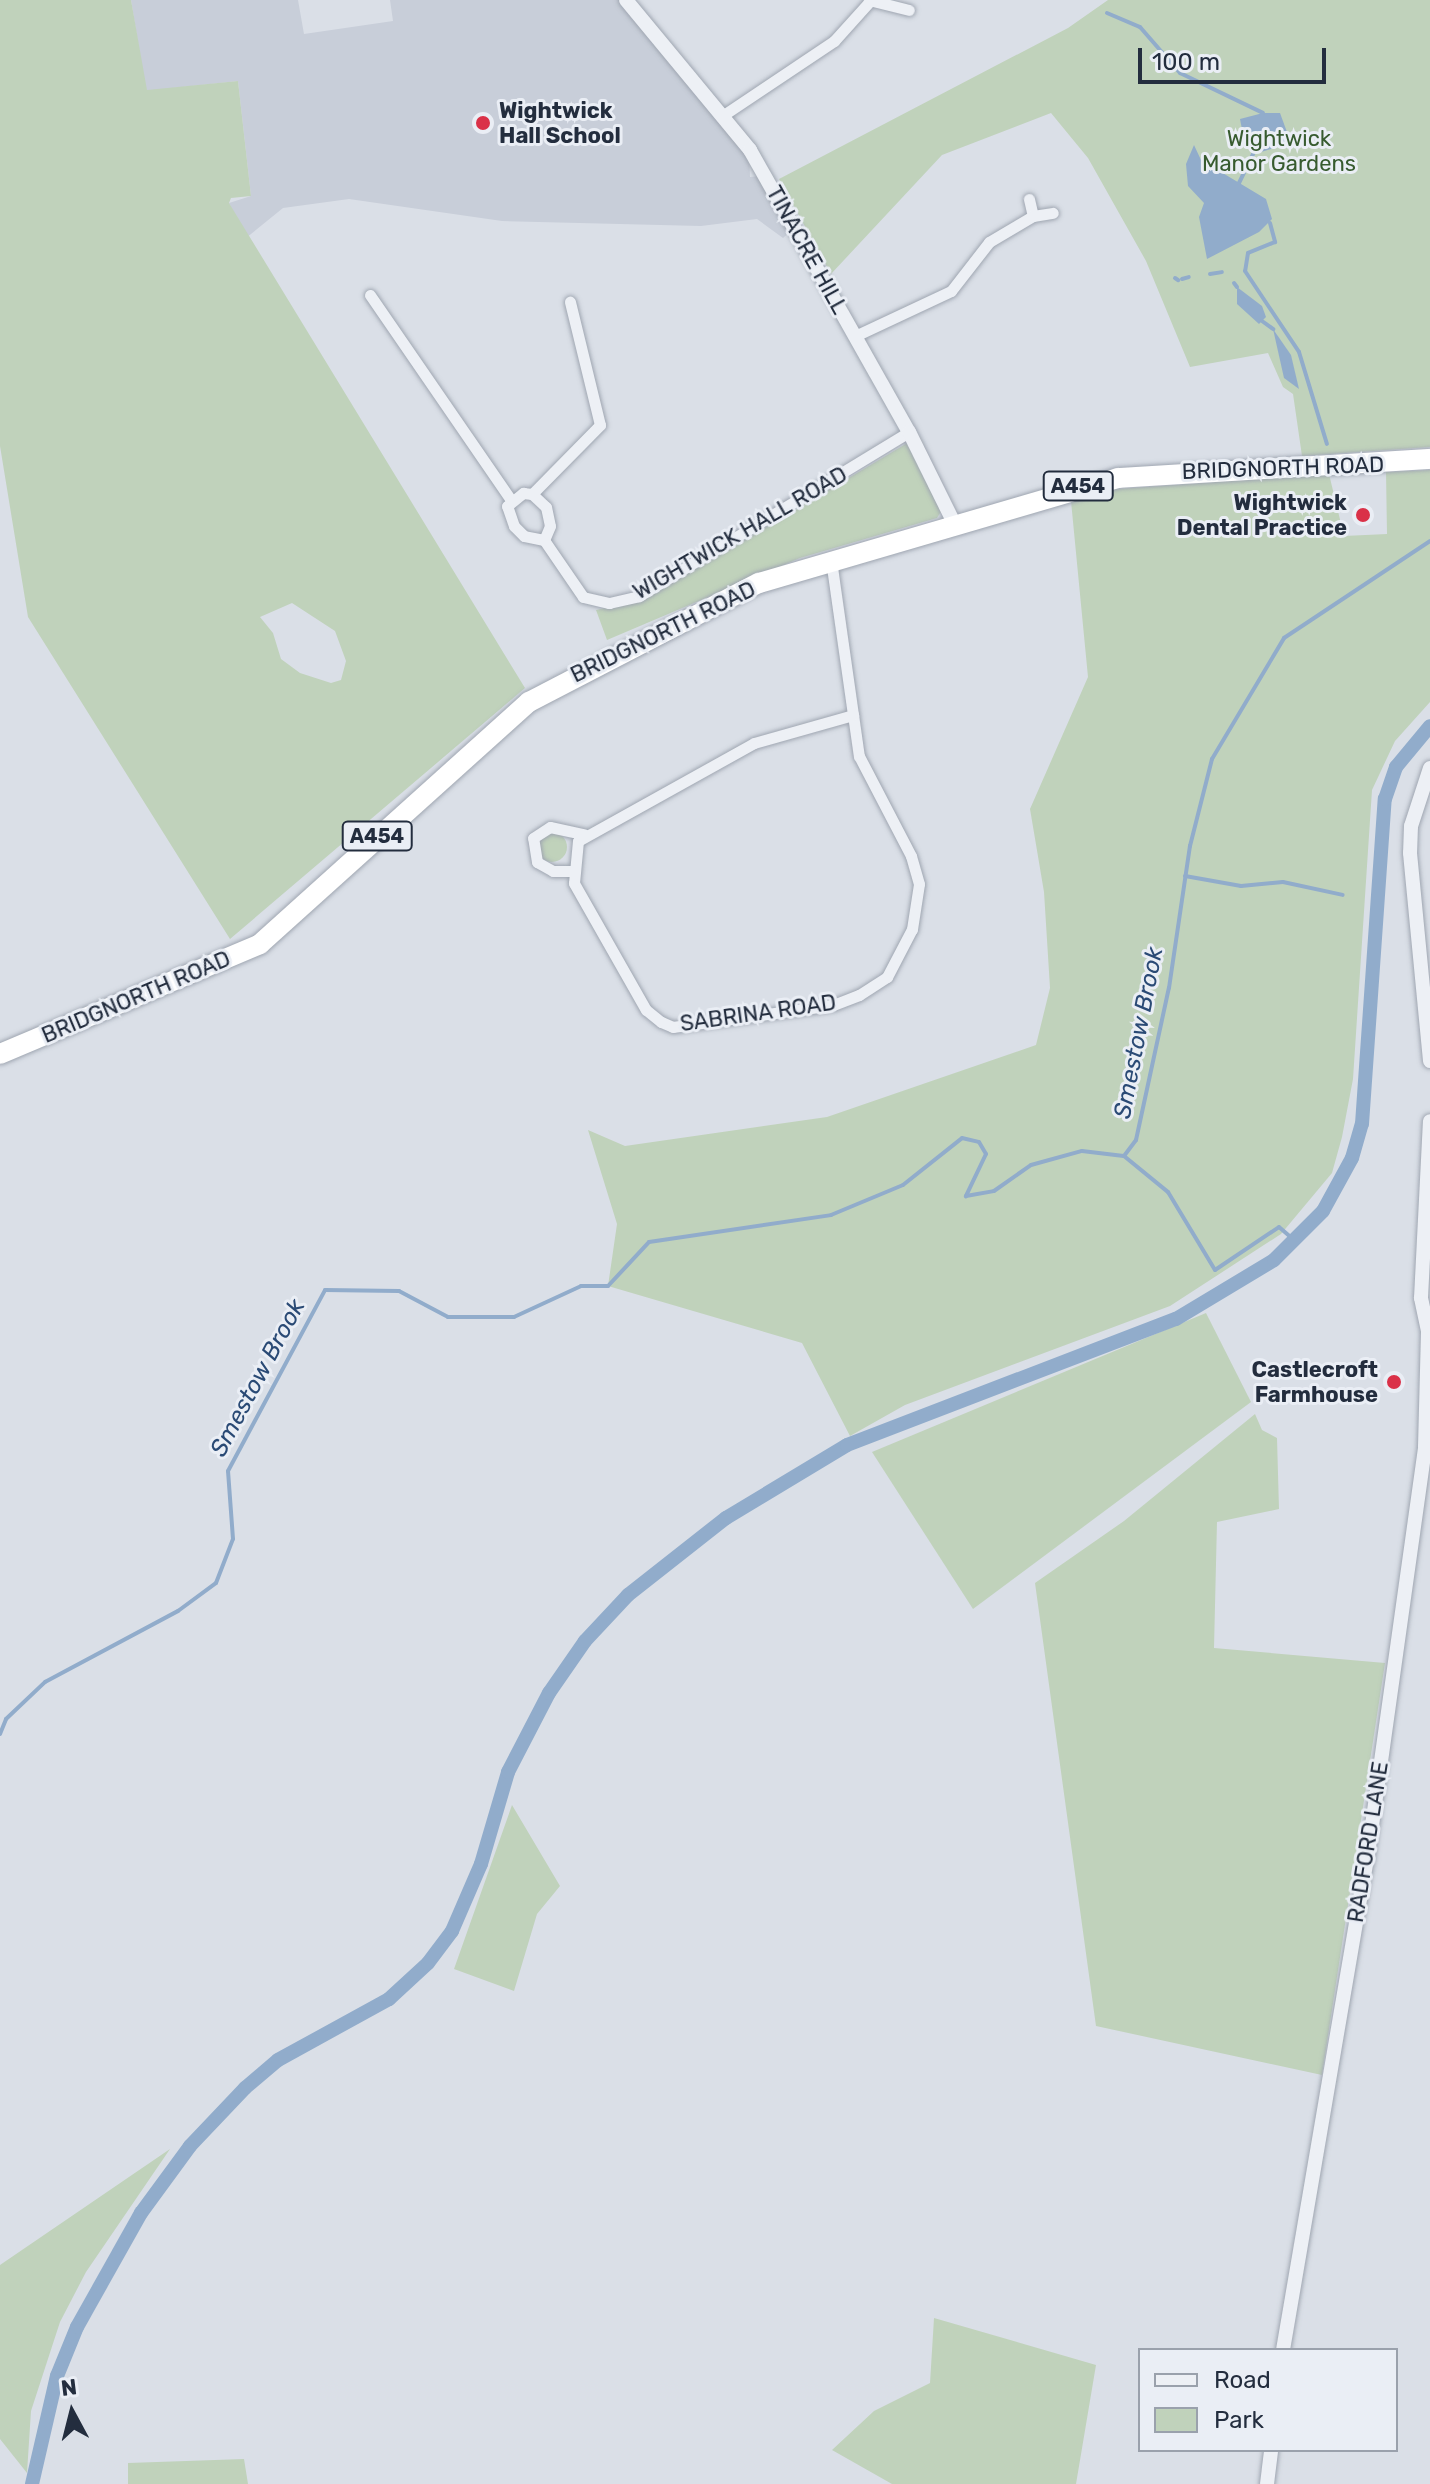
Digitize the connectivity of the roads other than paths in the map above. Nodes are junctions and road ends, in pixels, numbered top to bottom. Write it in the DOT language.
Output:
graph roads {
  1 [pos="626,0"];
  2 [pos="869,1"];
  3 [pos="909,10"];
  4 [pos="722,116"];
  5 [pos="1029,199"];
  6 [pos="1053,213"];
  7 [pos="1033,216"];
  8 [pos="370,295"];
  9 [pos="570,302"];
  10 [pos="855,336"];
  11 [pos="909,432"];
  12 [pos="1430,459"];
  13 [pos="532,494"];
  14 [pos="511,500"];
  15 [pos="954,523"];
  16 [pos="544,540"];
  17 [pos="831,560"];
  18 [pos="853,715"];
  19 [pos="1430,768"];
  20 [pos="584,834"];
  21 [pos="571,871"];
  22 [pos="0,1054"];
  23 [pos="1430,1061"];
  24 [pos="1430,1121"];
  25 [pos="1429,1331"];
  26 [pos="1283,2348"];
  27 [pos="1271,2452"];
  28 [pos="1267,2484"];
  1 -- 4 [label="street, TINACRE HILL"];
  2 -- 3 [label="street"];
  2 -- 4 [label="street"];
  4 -- 10 [label="street, TINACRE HILL"];
  5 -- 7 [label="street"];
  6 -- 7 [label="street"];
  7 -- 10 [label="street"];
  8 -- 14 [label="street"];
  9 -- 13 [label="street"];
  10 -- 11 [label="street, TINACRE HILL"];
  11 -- 15 [label="street, TINACRE HILL"];
  11 -- 16 [label="street, WIGHTWICK HALL ROAD"];
  12 -- 15 [label="highway, BRIDGNORTH ROAD / A454"];
  13 -- 14 [label="street"];
  13 -- 16 [label="street"];
  14 -- 16 [label="street"];
  15 -- 17 [label="highway, BRIDGNORTH ROAD / A454"];
  17 -- 18 [label="street, SABRINA ROAD"];
  17 -- 22 [label="highway, BRIDGNORTH ROAD / A454"];
  18 -- 20 [label="street"];
  18 -- 21 [label="street, SABRINA ROAD"];
  19 -- 23 [label="street"];
  20 -- 21 [label="street"];
  20 -- 21 [label="street"];
  24 -- 25 [label="street, RADFORD LANE"];
  25 -- 26 [label="street, RADFORD LANE"];
  27 -- 28 [label="street"];
}
